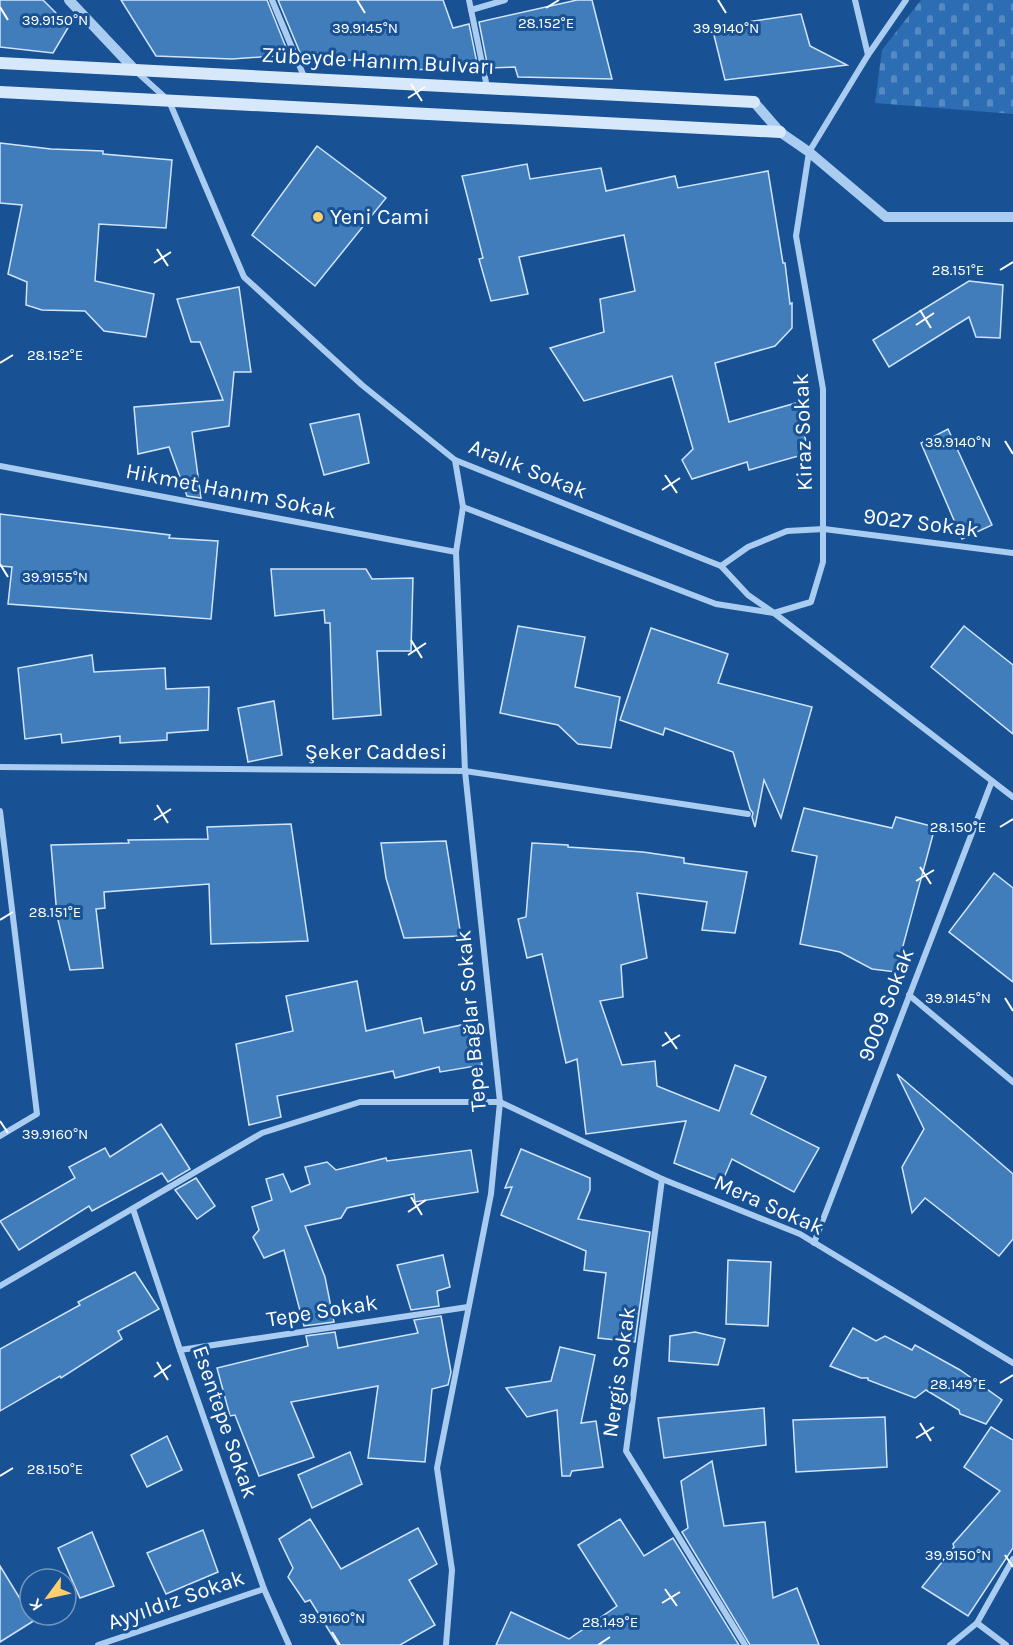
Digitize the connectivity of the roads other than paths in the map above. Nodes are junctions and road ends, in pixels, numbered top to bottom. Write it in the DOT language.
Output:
graph roads {
  1 [pos="69,0"];
  2 [pos="272,0"];
  3 [pos="469,0"];
  4 [pos="505,0"];
  5 [pos="855,0"];
  6 [pos="906,0"];
  7 [pos="471,10"];
  8 [pos="868,55"];
  9 [pos="0,63"];
  10 [pos="135,70"];
  11 [pos="304,79"];
  12 [pos="487,88"];
  13 [pos="0,92"];
  14 [pos="168,101"];
  15 [pos="754,102"];
  16 [pos="780,132"];
  17 [pos="809,152"];
  18 [pos="1013,217"];
  19 [pos="455,460"];
  20 [pos="0,466"];
  21 [pos="463,507"];
  22 [pos="824,529"];
  23 [pos="456,552"];
  24 [pos="1013,553"];
  25 [pos="721,566"];
  26 [pos="774,613"];
  27 [pos="0,767"];
  28 [pos="465,771"];
  29 [pos="992,781"];
  30 [pos="1013,797"];
  31 [pos="0,811"];
  32 [pos="748,814"];
  33 [pos="909,995"];
  34 [pos="1013,1082"];
  35 [pos="500,1102"];
  36 [pos="0,1136"];
  37 [pos="662,1179"];
  38 [pos="133,1209"];
  39 [pos="814,1243"];
  40 [pos="0,1286"];
  41 [pos="468,1307"];
  42 [pos="180,1350"];
  43 [pos="1013,1363"];
  44 [pos="1013,1559"];
  45 [pos="264,1589"];
  46 [pos="977,1623"];
  47 [pos="98,1645"];
  48 [pos="289,1645"];
  49 [pos="446,1645"];
  50 [pos="745,1645"];
  51 [pos="950,1645"];
  52 [pos="1006,1645"];
  1 -- 10 [label="street"];
  2 -- 11 [label="street"];
  3 -- 7 [label="street"];
  4 -- 7 [label="street"];
  5 -- 8 [label="street"];
  6 -- 8 [label="street"];
  7 -- 12 [label="street"];
  8 -- 17 [label="street"];
  9 -- 10 [label="main road, Zübeyde Hanım Bulvarı"];
  10 -- 11 [label="main road, Zübeyde Hanım Bulvarı"];
  10 -- 14 [label="street, Aralık Sokak"];
  11 -- 12 [label="main road, Zübeyde Hanım Bulvarı"];
  12 -- 15 [label="main road, Zübeyde Hanım Bulvarı"];
  13 -- 14 [label="main road"];
  14 -- 16 [label="main road"];
  14 -- 19 [label="street, Aralık Sokak"];
  15 -- 16 [label="street"];
  16 -- 17 [label="street"];
  17 -- 18 [label="street"];
  17 -- 22 [label="street, Kiraz Sokak"];
  19 -- 21 [label="street, Tepe Bağlar Sokak"];
  19 -- 25 [label="street, Aralık Sokak"];
  20 -- 23 [label="street, Hikmet Hanım Sokak"];
  21 -- 23 [label="street, Tepe Bağlar Sokak"];
  21 -- 26 [label="street"];
  22 -- 24 [label="street, 9027 Sokak"];
  22 -- 25 [label="street, 9027 Sokak"];
  22 -- 26 [label="street, Kiraz Sokak"];
  23 -- 28 [label="street, Tepe Bağlar Sokak"];
  25 -- 26 [label="street, Aralık Sokak"];
  26 -- 29 [label="street, Aralık Sokak"];
  27 -- 28 [label="street, Şeker Caddesi"];
  28 -- 32 [label="street, Şeker Caddesi"];
  28 -- 35 [label="street, Tepe Bağlar Sokak"];
  29 -- 30 [label="street, Aralık Sokak"];
  29 -- 33 [label="street, 9009 Sokak"];
  31 -- 36 [label="street"];
  33 -- 34 [label="street"];
  33 -- 39 [label="street, 9009 Sokak"];
  35 -- 37 [label="street, Mera Sokak"];
  35 -- 38 [label="street"];
  35 -- 41 [label="street, Tepe Bağlar Sokak"];
  37 -- 39 [label="street, Mera Sokak"];
  37 -- 50 [label="street, Nergis Sokak"];
  38 -- 40 [label="street"];
  38 -- 42 [label="street, Esentepe Sokak"];
  39 -- 43 [label="street, Mera Sokak"];
  41 -- 42 [label="street, Tepe Sokak"];
  41 -- 49 [label="street, Tepe Bağlar Sokak"];
  42 -- 45 [label="street, Esentepe Sokak"];
  44 -- 46 [label="street"];
  45 -- 47 [label="street, Ayyıldız Sokak"];
  45 -- 48 [label="street, Esentepe Sokak"];
  46 -- 51 [label="street"];
  46 -- 52 [label="street"];
}
